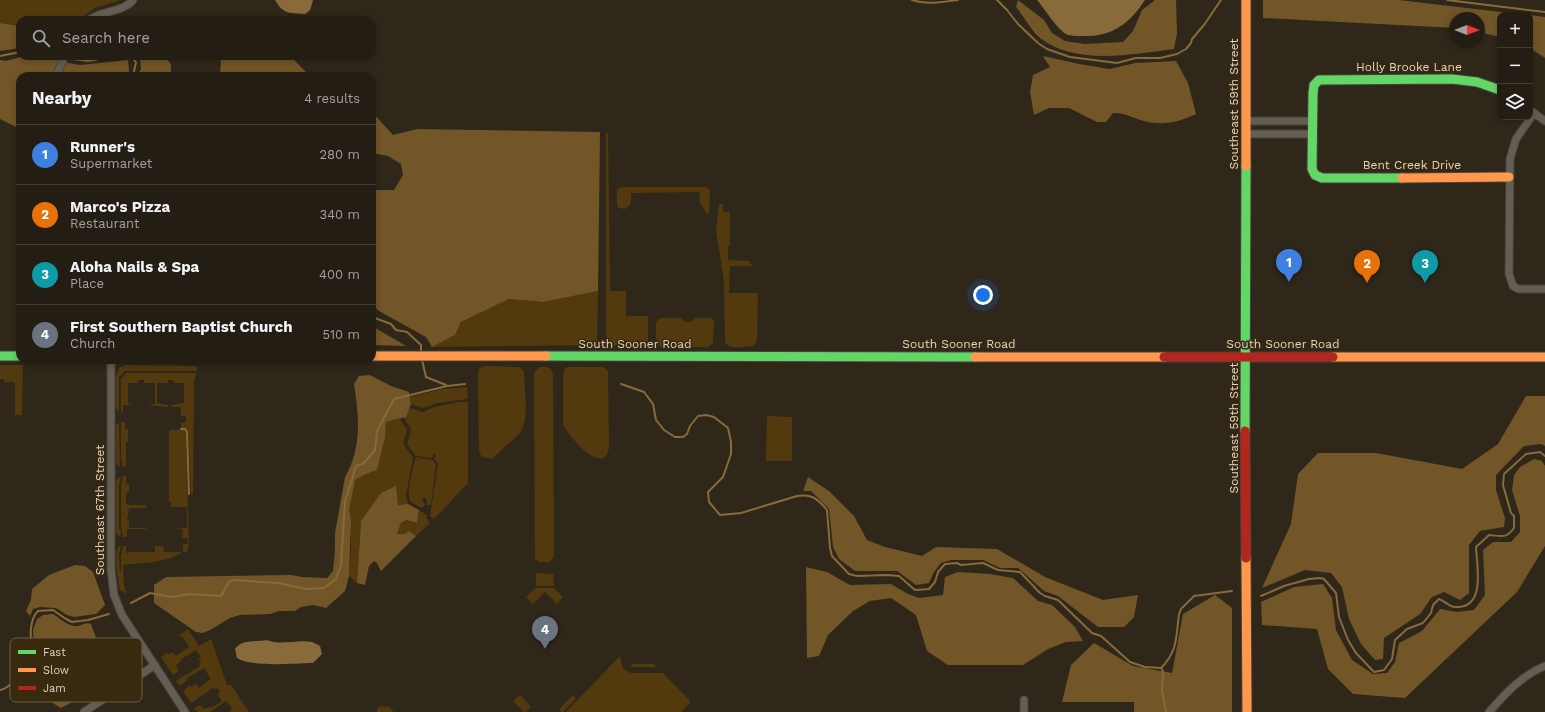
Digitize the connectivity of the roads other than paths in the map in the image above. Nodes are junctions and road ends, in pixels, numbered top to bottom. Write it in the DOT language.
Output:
graph roads {
  1 [pos="133,0"];
  2 [pos="1246,0"];
  3 [pos="96,16"];
  4 [pos="64,60"];
  5 [pos="58,72"];
  6 [pos="1497,89"];
  7 [pos="1533,112"];
  8 [pos="1527,120"];
  9 [pos="1246,121"];
  10 [pos="1312,121"];
  11 [pos="1545,121"];
  12 [pos="1246,134"];
  13 [pos="1312,134"];
  14 [pos="1509,177"];
  15 [pos="1545,289"];
  16 [pos="0,356"];
  17 [pos="16,356"];
  18 [pos="376,356"];
  19 [pos="1245,356"];
  20 [pos="1545,357"];
  21 [pos="111,364"];
  22 [pos="137,638"];
  23 [pos="142,645"];
  24 [pos="155,665"];
  25 [pos="1545,666"];
  26 [pos="142,674"];
  27 [pos="1024,700"];
  28 [pos="99,702"];
  29 [pos="84,712"];
  30 [pos="185,712"];
  31 [pos="1024,712"];
  32 [pos="1247,712"];
  33 [pos="1489,712"];
  1 -- 3 [label="street"];
  2 -- 9 [label="main road, Southeast 59th Street"];
  4 -- 5 [label="street"];
  6 -- 10 [label="main road, Holly Brooke Lane"];
  7 -- 11 [label="street"];
  8 -- 14 [label="street"];
  9 -- 10 [label="street"];
  9 -- 12 [label="main road, Southeast 59th Street"];
  10 -- 13 [label="main road"];
  12 -- 13 [label="street"];
  12 -- 19 [label="main road, Southeast 59th Street"];
  13 -- 14 [label="main road, Bent Creek Drive"];
  14 -- 15 [label="street"];
  16 -- 17 [label="main road"];
  18 -- 19 [label="main road, South Sooner Road"];
  19 -- 20 [label="main road, South Sooner Road"];
  19 -- 32 [label="main road, Southeast 59th Street"];
  21 -- 22 [label="street, Southeast 67th Street"];
  23 -- 24 [label="street, Southeast 67th Street"];
  24 -- 26 [label="street"];
  24 -- 30 [label="street, Southeast 67th Street"];
  25 -- 33 [label="street"];
  27 -- 31 [label="street"];
  28 -- 29 [label="street"];
}
